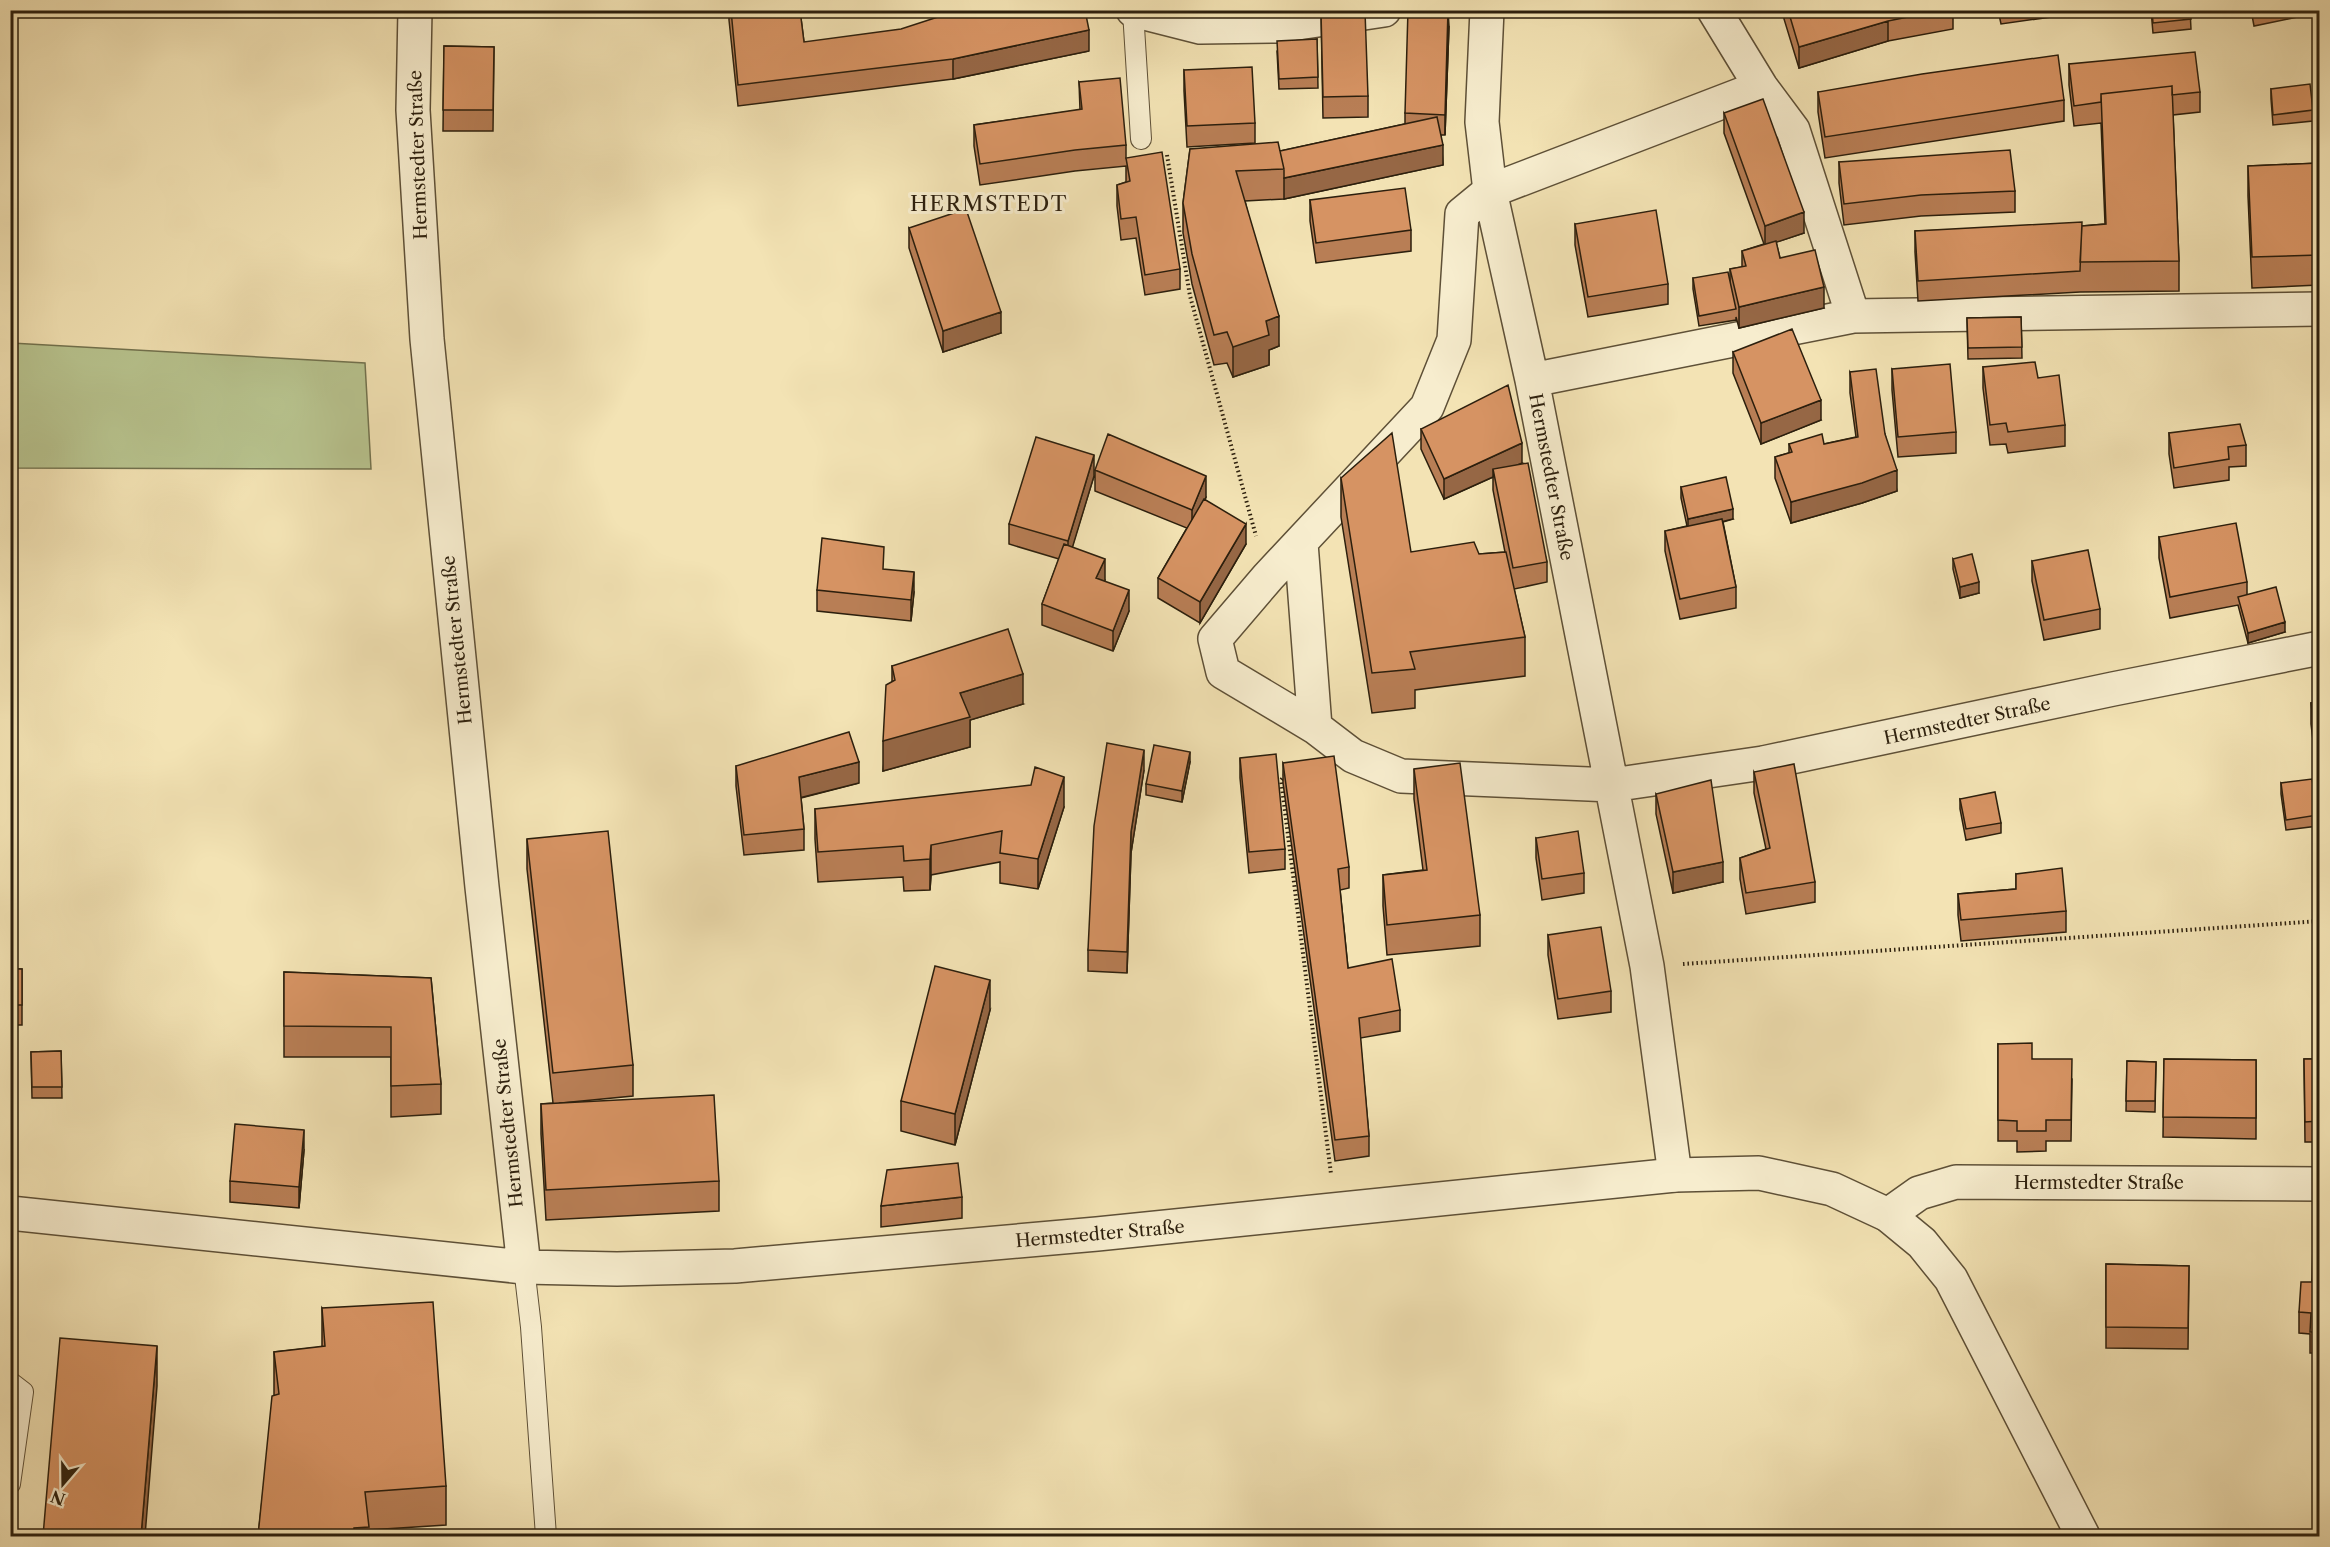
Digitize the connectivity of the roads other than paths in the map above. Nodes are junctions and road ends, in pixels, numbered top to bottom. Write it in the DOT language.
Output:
graph roads {
  1 [pos="415,10"];
  2 [pos="1384,10"];
  3 [pos="1487,10"];
  4 [pos="1714,10"];
  5 [pos="1133,11"];
  6 [pos="1761,87"];
  7 [pos="1142,139"];
  8 [pos="1491,191"];
  9 [pos="2319,309"];
  10 [pos="1853,316"];
  11 [pos="1532,380"];
  12 [pos="1301,543"];
  13 [pos="2319,648"];
  14 [pos="1315,727"];
  15 [pos="1612,785"];
  16 [pos="1675,1175"];
  17 [pos="2319,1184"];
  18 [pos="10,1213"];
  19 [pos="1888,1215"];
  20 [pos="524,1267"];
  21 [pos="10,1382"];
  22 [pos="10,1484"];
  23 [pos="546,1536"];
  24 [pos="2083,1536"];
  1 -- 20 [label="street, Hermstedter Straße"];
  2 -- 5 [label="street"];
  3 -- 8 [label="street, Hermstedter Straße"];
  4 -- 6 [label="street"];
  5 -- 7 [label="lane"];
  6 -- 8 [label="street, Hermstedter Straße"];
  6 -- 10 [label="street"];
  8 -- 11 [label="street, Hermstedter Straße"];
  8 -- 12 [label="street, Hermstedter Straße"];
  9 -- 10 [label="street, Hermstedter Straße"];
  10 -- 11 [label="street, Hermstedter Straße"];
  11 -- 15 [label="street, Hermstedter Straße"];
  12 -- 14 [label="street"];
  12 -- 14 [label="street, Hermstedter Straße"];
  13 -- 15 [label="street, Hermstedter Straße"];
  14 -- 15 [label="street, Hermstedter Straße"];
  15 -- 16 [label="street, Hermstedter Straße"];
  16 -- 19 [label="street, Hermstedter Straße"];
  16 -- 20 [label="street, Hermstedter Straße"];
  17 -- 19 [label="street, Hermstedter Straße"];
  18 -- 20 [label="street, Hermstedter Straße"];
  19 -- 24 [label="street, Hermstedter Straße"];
  20 -- 23 [label="lane"];
  21 -- 22 [label="lane"];
}
